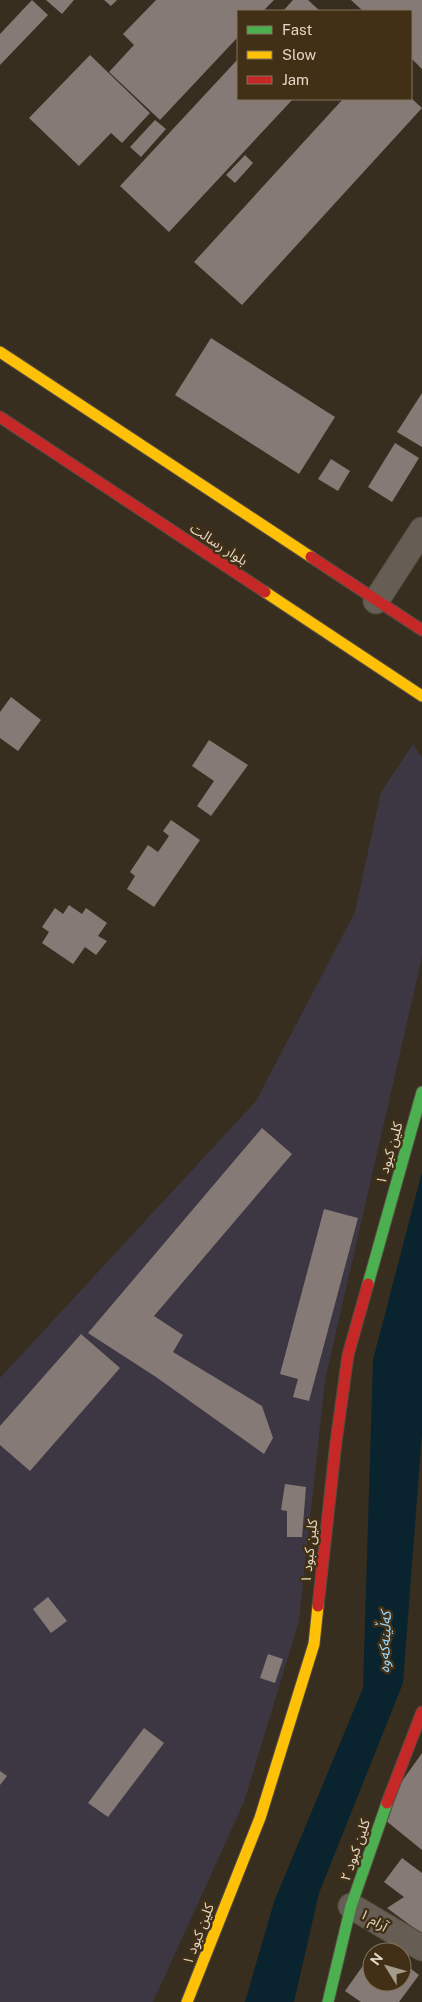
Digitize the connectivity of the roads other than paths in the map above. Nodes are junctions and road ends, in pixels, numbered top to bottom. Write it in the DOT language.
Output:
graph roads {
  1 [pos="0,352"];
  2 [pos="0,417"];
  3 [pos="422,530"];
  4 [pos="376,601"];
  5 [pos="422,630"];
  6 [pos="422,696"];
  7 [pos="422,1092"];
  8 [pos="422,1712"];
  9 [pos="351,1906"];
  10 [pos="422,1948"];
  11 [pos="187,2002"];
  12 [pos="328,2002"];
  1 -- 4 [label="street"];
  2 -- 6 [label="street, بلوار رسالت"];
  3 -- 4 [label="street"];
  4 -- 5 [label="street"];
  7 -- 11 [label="street, کلین کبود ۱"];
  8 -- 9 [label="street, کلین کبود ۲"];
  9 -- 10 [label="street, آرام ۱"];
  9 -- 12 [label="street, کلین کبود ۲"];
}
